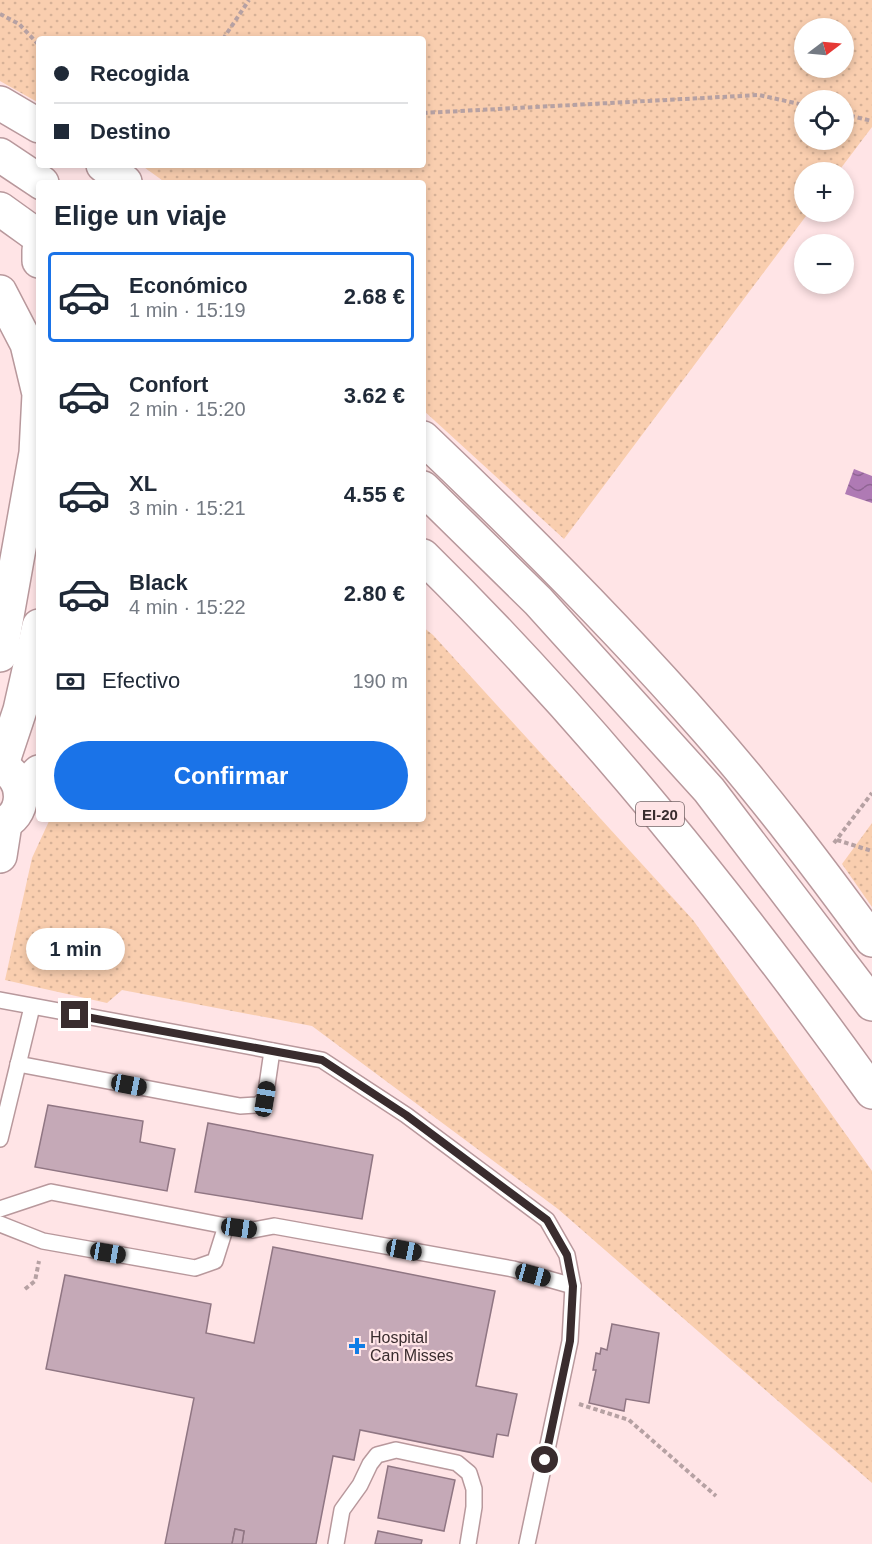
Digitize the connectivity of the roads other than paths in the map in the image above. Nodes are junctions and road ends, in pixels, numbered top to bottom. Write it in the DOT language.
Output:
graph roads {
  1 [pos="0,103"];
  2 [pos="36,124"];
  3 [pos="1,210"];
  4 [pos="36,235"];
  5 [pos="0,292"];
  6 [pos="36,382"];
  7 [pos="426,441"];
  8 [pos="36,453"];
  9 [pos="426,491"];
  10 [pos="426,559"];
  11 [pos="36,639"];
  12 [pos="0,655"];
  13 [pos="15,774"];
  14 [pos="2,825"];
  15 [pos="0,856"];
  16 [pos="872,940"];
  17 [pos="0,1000"];
  18 [pos="872,1004"];
  19 [pos="32,1007"];
  20 [pos="272,1051"];
  21 [pos="18,1064"];
  22 [pos="872,1092"];
  23 [pos="0,1139"];
  24 [pos="0,1209"];
  25 [pos="0,1224"];
  26 [pos="226,1226"];
  27 [pos="573,1286"];
  28 [pos="336,1544"];
  29 [pos="468,1544"];
  30 [pos="527,1544"];
  1 -- 2 [label="main road"];
  3 -- 4 [label="main road"];
  5 -- 6 [label="main road"];
  7 -- 16 [label="main road"];
  8 -- 12 [label="main road"];
  9 -- 18 [label="main road"];
  10 -- 22 [label="main road, EI-20"];
  11 -- 13 [label="main road"];
  13 -- 14 [label="main road"];
  14 -- 15 [label="main road"];
  17 -- 19 [label="lane"];
  19 -- 20 [label="lane"];
  19 -- 21 [label="lane"];
  20 -- 21 [label="lane"];
  20 -- 27 [label="lane"];
  21 -- 23 [label="lane"];
  24 -- 26 [label="lane"];
  25 -- 26 [label="lane"];
  26 -- 27 [label="lane"];
  27 -- 30 [label="lane"];
  28 -- 29 [label="lane"];
}
